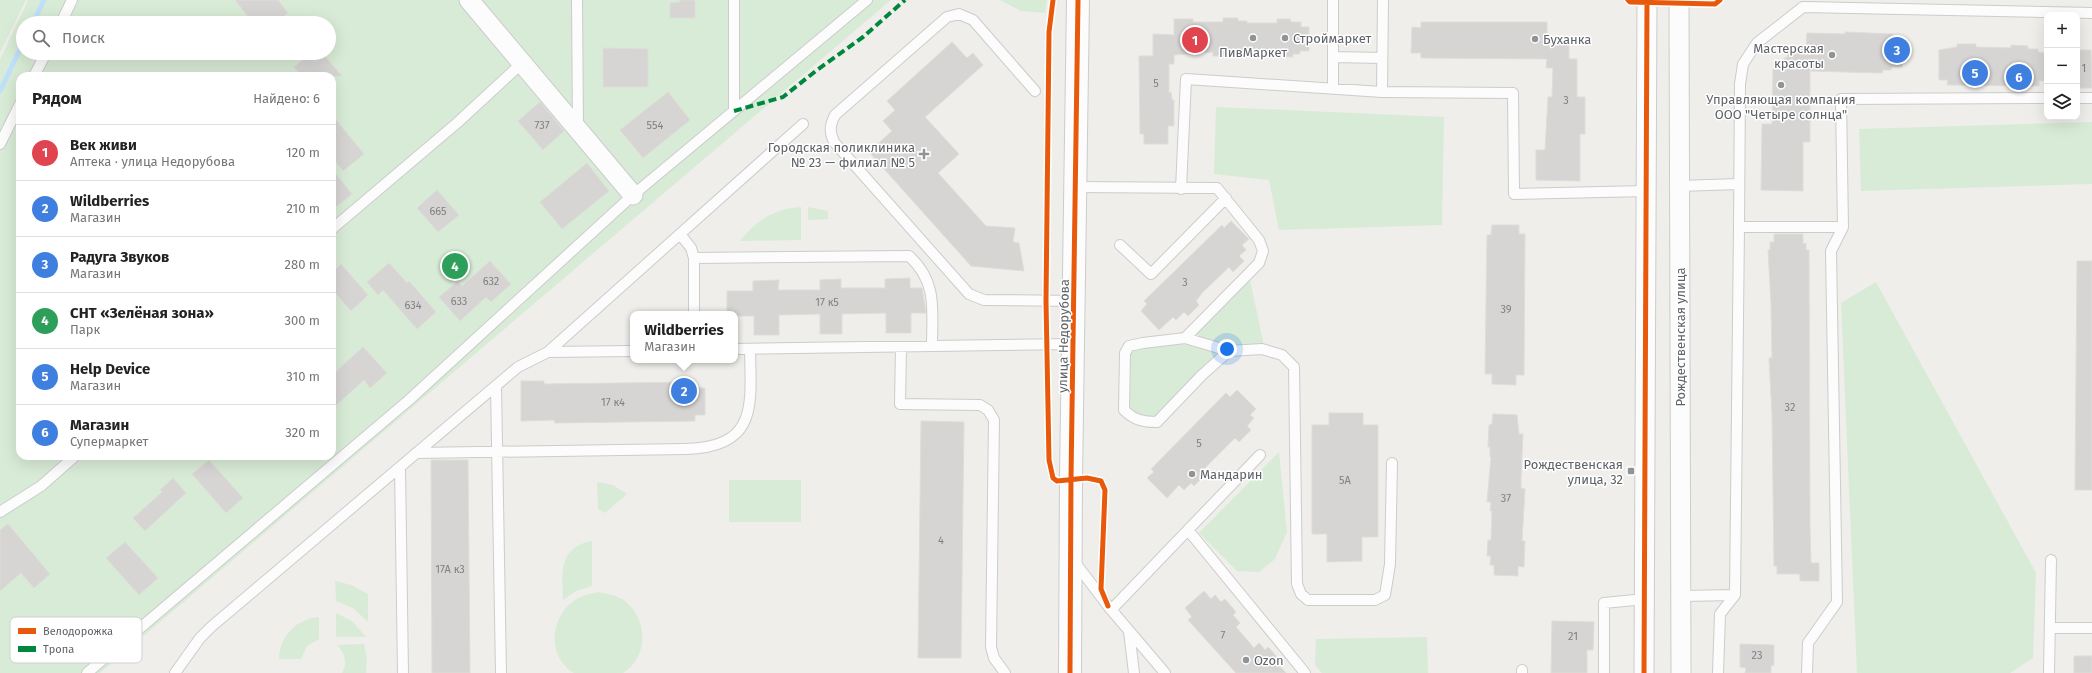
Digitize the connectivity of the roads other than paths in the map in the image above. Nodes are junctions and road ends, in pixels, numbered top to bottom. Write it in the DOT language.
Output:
graph roads {
  1 [pos="72,0"];
  2 [pos="469,0"];
  3 [pos="577,0"];
  4 [pos="734,0"];
  5 [pos="867,0"];
  6 [pos="1078,0"];
  7 [pos="1333,0"];
  8 [pos="1383,0"];
  9 [pos="1647,0"];
  10 [pos="1680,0"];
  11 [pos="1910,5"];
  12 [pos="2092,13"];
  13 [pos="64,16"];
  14 [pos="1333,57"];
  15 [pos="1382,58"];
  16 [pos="42,60"];
  17 [pos="522,63"];
  18 [pos="36,72"];
  19 [pos="1333,88"];
  20 [pos="1036,91"];
  21 [pos="1382,92"];
  22 [pos="2044,98"];
  23 [pos="2080,98"];
  24 [pos="2092,98"];
  25 [pos="734,111"];
  26 [pos="16,112"];
  27 [pos="802,124"];
  28 [pos="578,130"];
  29 [pos="0,144"];
  30 [pos="1738,184"];
  31 [pos="1679,186"];
  32 [pos="1076,187"];
  33 [pos="1181,188"];
  34 [pos="1646,191"];
  35 [pos="633,195"];
  36 [pos="1226,198"];
  37 [pos="336,226"];
  38 [pos="1843,226"];
  39 [pos="1739,227"];
  40 [pos="680,234"];
  41 [pos="1120,245"];
  42 [pos="694,258"];
  43 [pos="1075,301"];
  44 [pos="694,311"];
  45 [pos="1185,338"];
  46 [pos="1074,344"];
  47 [pos="901,346"];
  48 [pos="932,346"];
  49 [pos="738,349"];
  50 [pos="750,349"];
  51 [pos="630,351"];
  52 [pos="1229,351"];
  53 [pos="548,352"];
  54 [pos="496,386"];
  55 [pos="498,452"];
  56 [pos="416,453"];
  57 [pos="1260,454"];
  58 [pos="70,460"];
  59 [pos="1392,463"];
  60 [pos="400,467"];
  61 [pos="0,512"];
  62 [pos="1188,530"];
  63 [pos="1072,558"];
  64 [pos="2051,560"];
  65 [pos="1735,595"];
  66 [pos="1682,596"];
  67 [pos="1645,599"];
  68 [pos="1111,610"];
  69 [pos="142,626"];
  70 [pos="2050,628"];
  71 [pos="2092,628"];
  72 [pos="1129,631"];
  73 [pos="99,663"];
  74 [pos="181,671"];
  75 [pos="87,673"];
  76 [pos="403,673"];
  77 [pos="501,673"];
  78 [pos="1005,673"];
  79 [pos="1070,673"];
  80 [pos="1134,673"];
  81 [pos="1165,673"];
  82 [pos="1305,673"];
  83 [pos="1604,673"];
  84 [pos="1644,673"];
  85 [pos="1681,673"];
  86 [pos="1718,673"];
  87 [pos="1807,673"];
  88 [pos="2049,673"];
  1 -- 13 [label="lane"];
  2 -- 17 [label="street"];
  3 -- 28 [label="lane"];
  4 -- 25 [label="lane"];
  5 -- 25 [label="lane"];
  6 -- 32 [label="street, улица Недорубова"];
  7 -- 14 [label="lane"];
  8 -- 15 [label="lane"];
  9 -- 34 [label="street"];
  10 -- 31 [label="street, Рождественская улица"];
  11 -- 12 [label="lane"];
  11 -- 30 [label="lane"];
  14 -- 15 [label="lane"];
  14 -- 19 [label="lane"];
  15 -- 21 [label="lane"];
  16 -- 18 [label="lane"];
  17 -- 28 [label="street"];
  17 -- 37 [label="lane"];
  19 -- 21 [label="lane"];
  19 -- 33 [label="lane"];
  20 -- 43 [label="lane"];
  21 -- 34 [label="lane"];
  22 -- 38 [label="lane"];
  23 -- 24 [label="lane"];
  25 -- 35 [label="lane"];
  26 -- 29 [label="lane"];
  27 -- 40 [label="lane"];
  28 -- 35 [label="street"];
  30 -- 31 [label="lane"];
  30 -- 39 [label="lane"];
  31 -- 66 [label="street, Рождественская улица"];
  32 -- 33 [label="lane"];
  32 -- 43 [label="street, улица Недорубова"];
  33 -- 36 [label="lane"];
  34 -- 67 [label="street"];
  35 -- 69 [label="lane"];
  36 -- 41 [label="lane"];
  36 -- 45 [label="lane"];
  38 -- 39 [label="lane"];
  38 -- 87 [label="lane"];
  39 -- 65 [label="lane"];
  40 -- 42 [label="lane"];
  40 -- 53 [label="lane"];
  42 -- 44 [label="lane"];
  42 -- 48 [label="lane"];
  43 -- 46 [label="street, улица Недорубова"];
  45 -- 52 [label="lane"];
  45 -- 52 [label="lane"];
  46 -- 48 [label="lane"];
  46 -- 63 [label="street, улица Недорубова"];
  47 -- 48 [label="lane"];
  47 -- 50 [label="lane"];
  47 -- 78 [label="lane"];
  49 -- 50 [label="lane"];
  50 -- 55 [label="lane"];
  51 -- 53 [label="lane"];
  52 -- 59 [label="lane"];
  53 -- 54 [label="lane"];
  54 -- 55 [label="lane"];
  54 -- 56 [label="lane"];
  55 -- 56 [label="lane"];
  55 -- 77 [label="lane"];
  56 -- 60 [label="lane"];
  57 -- 62 [label="lane"];
  58 -- 61 [label="lane"];
  60 -- 74 [label="lane"];
  60 -- 76 [label="lane"];
  62 -- 68 [label="lane"];
  62 -- 82 [label="lane"];
  63 -- 68 [label="lane"];
  63 -- 79 [label="street, улица Недорубова"];
  64 -- 70 [label="lane"];
  65 -- 66 [label="lane"];
  65 -- 86 [label="lane"];
  66 -- 85 [label="street, Рождественская улица"];
  67 -- 83 [label="lane"];
  67 -- 84 [label="street"];
  68 -- 72 [label="lane"];
  70 -- 71 [label="lane"];
  70 -- 88 [label="lane"];
  72 -- 80 [label="lane"];
  72 -- 81 [label="lane"];
  73 -- 75 [label="lane"];
}
